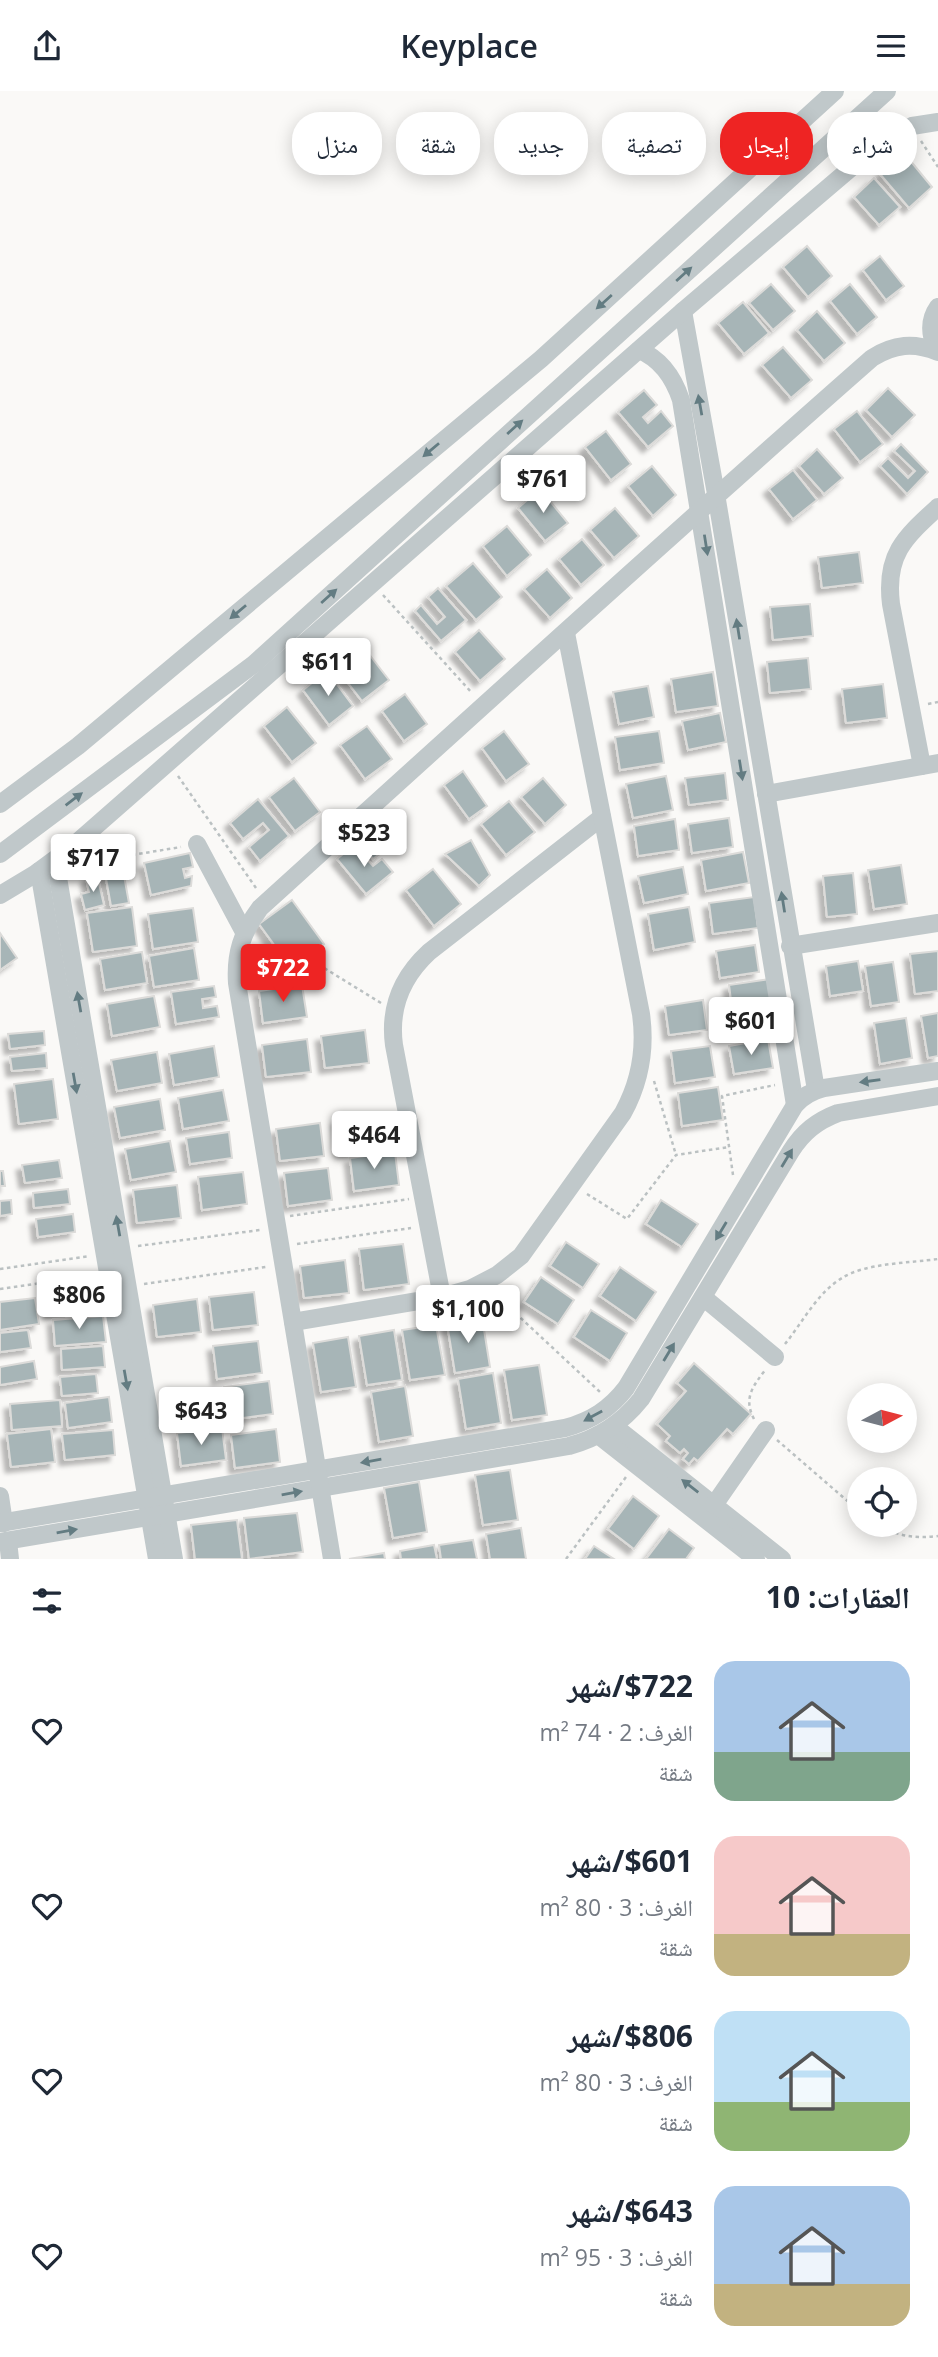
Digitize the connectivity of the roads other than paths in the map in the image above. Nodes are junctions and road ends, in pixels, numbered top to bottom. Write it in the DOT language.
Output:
graph roads {
  1 [pos="835,91"];
  2 [pos="887,91"];
  3 [pos="938,122"];
  4 [pos="938,307"];
  5 [pos="683,311"];
  6 [pos="639,350"];
  7 [pos="938,352"];
  8 [pos="716,494"];
  9 [pos="938,507"];
  10 [pos="700,509"];
  11 [pos="566,633"];
  12 [pos="254,664"];
  13 [pos="745,671"];
  14 [pos="725,674"];
  15 [pos="267,677"];
  16 [pos="930,764"];
  17 [pos="765,794"];
  18 [pos="0,804"];
  19 [pos="602,817"];
  20 [pos="197,844"];
  21 [pos="0,855"];
  22 [pos="50,866"];
  23 [pos="0,895"];
  24 [pos="938,923"];
  25 [pos="244,932"];
  26 [pos="790,946"];
  27 [pos="938,1071"];
  28 [pos="816,1090"];
  29 [pos="938,1097"];
  30 [pos="795,1105"];
  31 [pos="113,1251"];
  32 [pos="442,1297"];
  33 [pos="703,1297"];
  34 [pos="293,1322"];
  35 [pos="775,1357"];
  36 [pos="766,1430"];
  37 [pos="606,1431"];
  38 [pos="504,1448"];
  39 [pos="319,1479"];
  40 [pos="0,1496"];
  41 [pos="714,1505"];
  42 [pos="157,1507"];
  43 [pos="2,1523"];
  44 [pos="745,1540"];
  45 [pos="6,1548"];
  46 [pos="157,1559"];
  47 [pos="174,1559"];
  48 [pos="332,1559"];
  49 [pos="755,1559"];
  50 [pos="782,1559"];
  1 -- 18 [label="street, one-way"];
  12 -- 2 [label="street, one-way"];
  3 -- 5 [label="street"];
  4 -- 7 [label="street"];
  5 -- 6 [label="street"];
  8 -- 5 [label="street, one-way"];
  6 -- 10 [label="street"];
  6 -- 15 [label="street"];
  7 -- 8 [label="street"];
  8 -- 10 [label="street"];
  13 -- 8 [label="street, one-way"];
  9 -- 16 [label="street"];
  10 -- 11 [label="street"];
  10 -- 14 [label="street, one-way"];
  11 -- 19 [label="street"];
  11 -- 25 [label="street"];
  12 -- 15 [label="street"];
  21 -- 12 [label="street, one-way"];
  13 -- 14 [label="street"];
  13 -- 17 [label="street"];
  14 -- 30 [label="street, one-way"];
  15 -- 22 [label="street"];
  16 -- 17 [label="street"];
  26 -- 17 [label="street, one-way"];
  19 -- 32 [label="street"];
  19 -- 32 [label="street"];
  20 -- 25 [label="street"];
  22 -- 23 [label="street"];
  22 -- 31 [label="street"];
  24 -- 26 [label="street"];
  25 -- 34 [label="street"];
  26 -- 28 [label="street"];
  27 -- 28 [label="street, one-way"];
  28 -- 30 [label="street"];
  33 -- 29 [label="street, one-way"];
  30 -- 38 [label="street, one-way"];
  31 -- 42 [label="street"];
  31 -- 42 [label="street, one-way"];
  32 -- 34 [label="street"];
  33 -- 35 [label="street"];
  37 -- 33 [label="street, one-way"];
  34 -- 39 [label="street"];
  36 -- 41 [label="street"];
  37 -- 38 [label="street"];
  41 -- 37 [label="street, one-way"];
  37 -- 44 [label="street"];
  38 -- 39 [label="street"];
  39 -- 42 [label="street"];
  39 -- 48 [label="street"];
  40 -- 43 [label="street"];
  41 -- 44 [label="street"];
  42 -- 43 [label="street"];
  45 -- 42 [label="street, one-way"];
  42 -- 46 [label="street"];
  42 -- 47 [label="street"];
  44 -- 49 [label="street"];
  44 -- 50 [label="street"];
}
